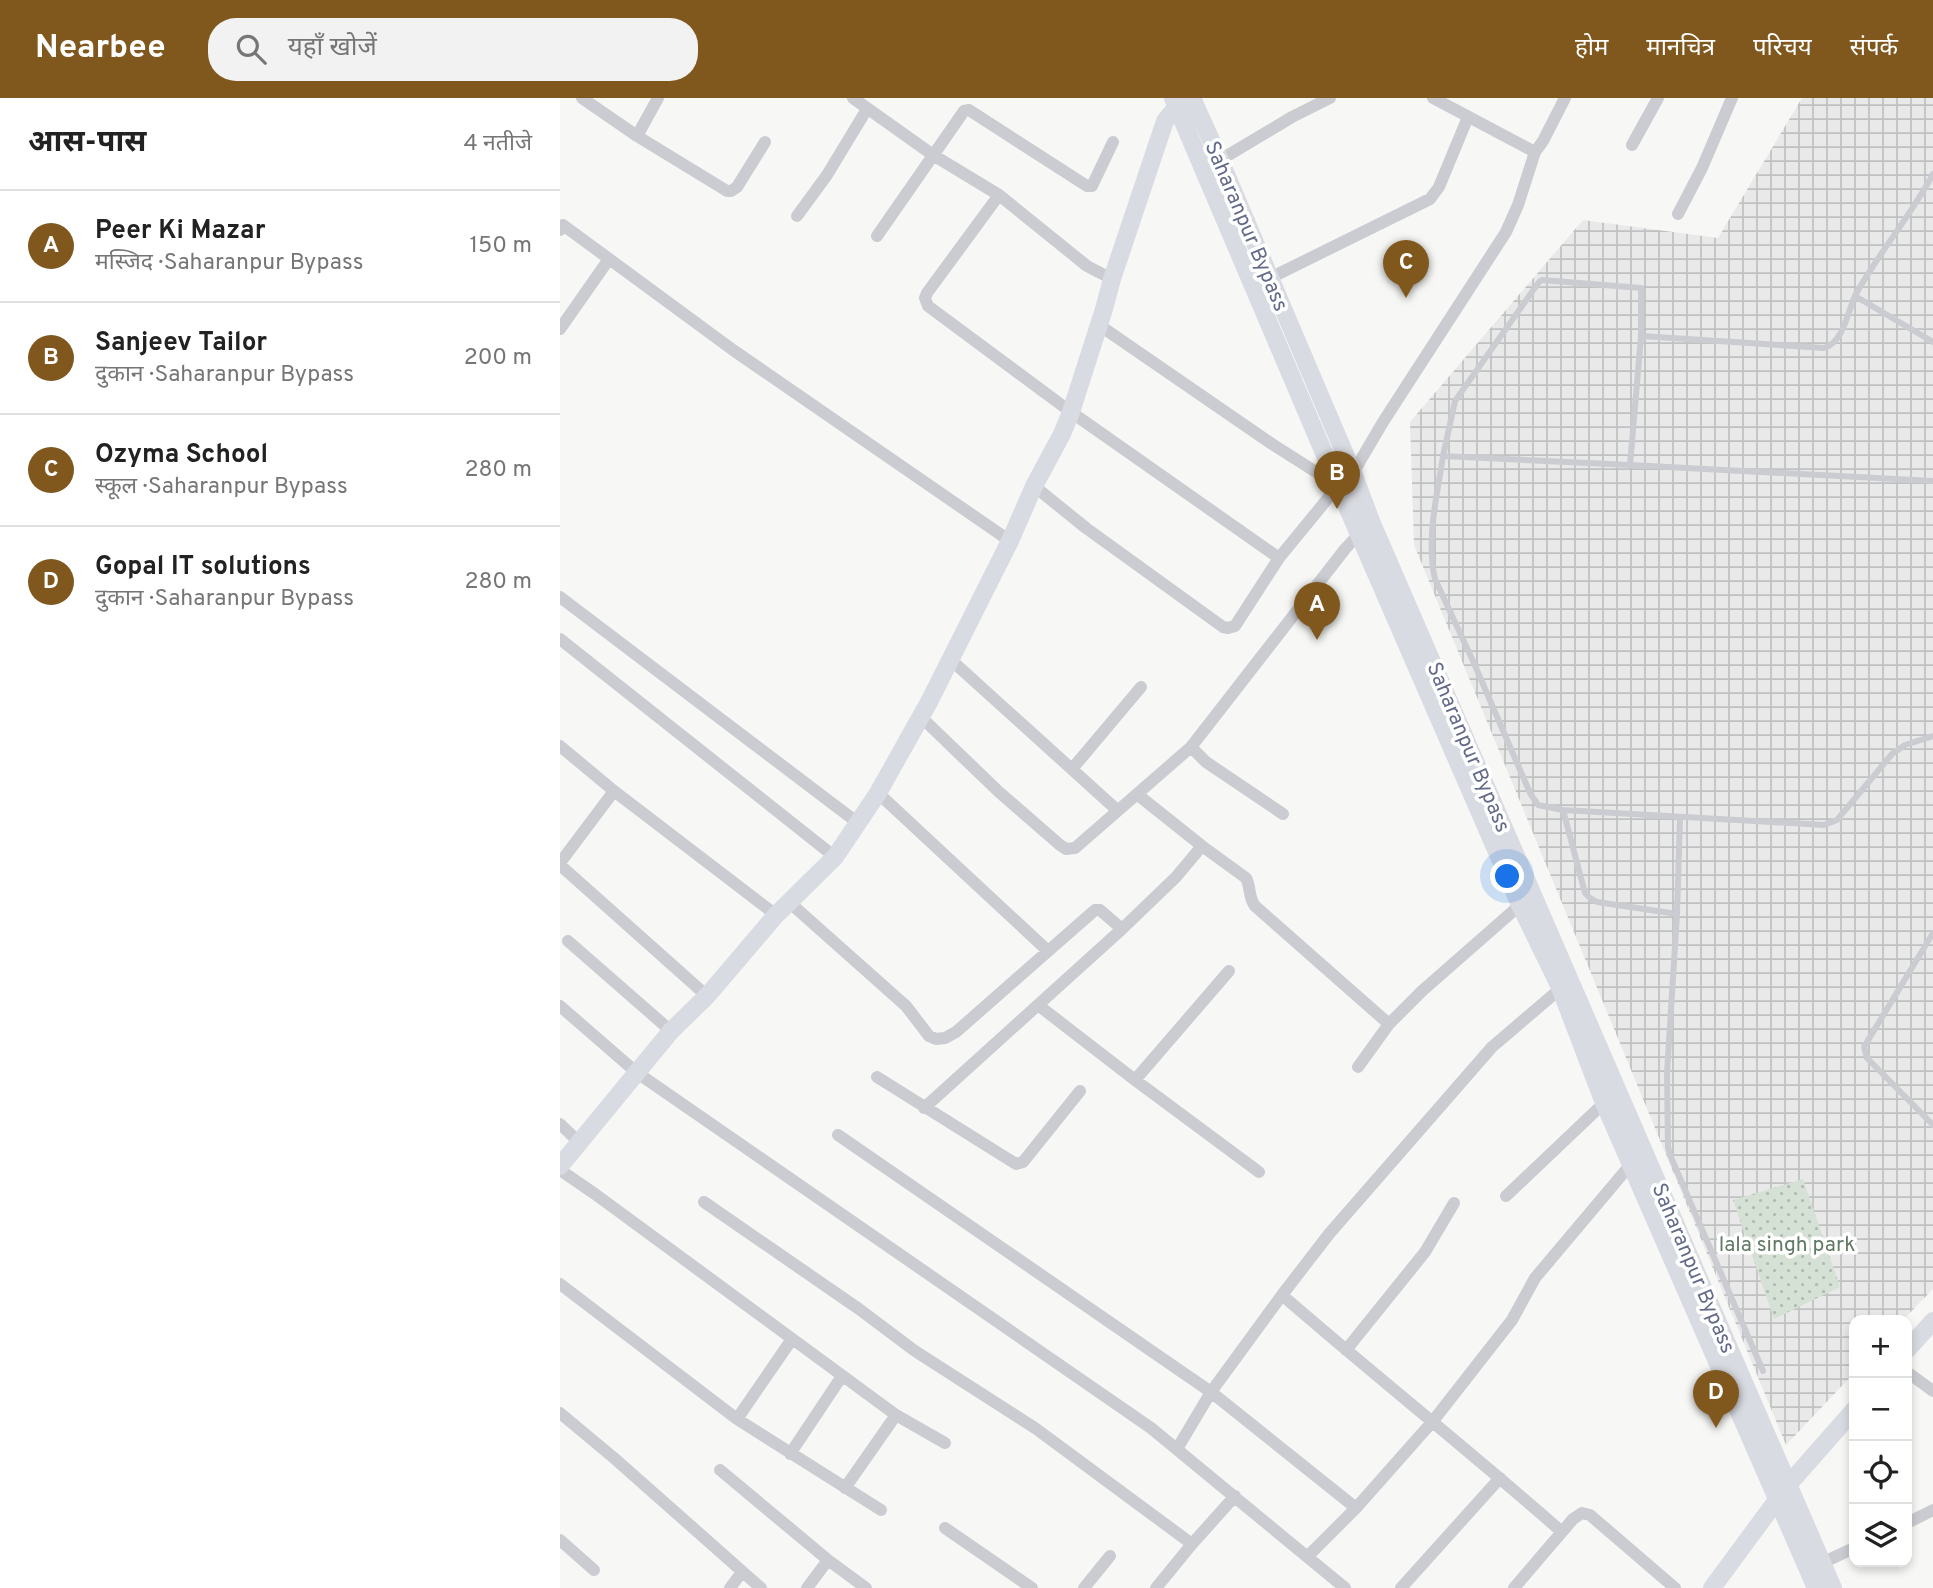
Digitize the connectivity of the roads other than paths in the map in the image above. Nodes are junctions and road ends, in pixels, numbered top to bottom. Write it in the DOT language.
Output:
graph roads {
  1 [pos="582,98"];
  2 [pos="658,98"];
  3 [pos="853,98"];
  4 [pos="1329,98"];
  5 [pos="1433,98"];
  6 [pos="1565,98"];
  7 [pos="1658,98"];
  8 [pos="1732,98"];
  9 [pos="1183,100"];
  10 [pos="867,109"];
  11 [pos="1468,117"];
  12 [pos="637,136"];
  13 [pos="765,142"];
  14 [pos="1113,142"];
  15 [pos="1632,145"];
  16 [pos="1535,152"];
  17 [pos="933,155"];
  18 [pos="1220,160"];
  19 [pos="1933,174"];
  20 [pos="999,195"];
  21 [pos="1678,214"];
  22 [pos="797,216"];
  23 [pos="561,226"];
  24 [pos="877,236"];
  25 [pos="609,259"];
  26 [pos="1270,278"];
  27 [pos="1112,279"];
  28 [pos="1855,296"];
  29 [pos="1099,325"];
  30 [pos="560,329"];
  31 [pos="1641,336"];
  32 [pos="1933,342"];
  33 [pos="1071,412"];
  34 [pos="1443,456"];
  35 [pos="1630,465"];
  36 [pos="1353,473"];
  37 [pos="1933,481"];
  38 [pos="1034,486"];
  39 [pos="1338,486"];
  40 [pos="1360,533"];
  41 [pos="1010,541"];
  42 [pos="1279,558"];
  43 [pos="560,597"];
  44 [pos="560,639"];
  45 [pos="950,659"];
  46 [pos="1141,687"];
  47 [pos="921,716"];
  48 [pos="1933,736"];
  49 [pos="560,746"];
  50 [pos="1191,747"];
  51 [pos="1072,769"];
  52 [pos="614,791"];
  53 [pos="878,793"];
  54 [pos="1138,795"];
  55 [pos="1117,810"];
  56 [pos="1563,810"];
  57 [pos="1283,814"];
  58 [pos="1680,818"];
  59 [pos="858,823"];
  60 [pos="1202,846"];
  61 [pos="835,858"];
  62 [pos="560,864"];
  63 [pos="789,902"];
  64 [pos="1520,905"];
  65 [pos="1678,914"];
  66 [pos="776,915"];
  67 [pos="1122,929"];
  68 [pos="1933,933"];
  69 [pos="568,941"];
  70 [pos="1048,951"];
  71 [pos="1229,971"];
  72 [pos="1560,989"];
  73 [pos="707,996"];
  74 [pos="1038,1005"];
  75 [pos="560,1006"];
  76 [pos="1389,1024"];
  77 [pos="671,1031"];
  78 [pos="1358,1067"];
  79 [pos="636,1072"];
  80 [pos="877,1077"];
  81 [pos="1135,1080"];
  82 [pos="1080,1091"];
  83 [pos="1604,1103"];
  84 [pos="924,1108"];
  85 [pos="560,1124"];
  86 [pos="1933,1125"];
  87 [pos="838,1135"];
  88 [pos="580,1143"];
  89 [pos="1631,1164"];
  90 [pos="560,1168"];
  91 [pos="1259,1172"];
  92 [pos="1506,1196"];
  93 [pos="704,1202"];
  94 [pos="1454,1203"];
  95 [pos="560,1284"];
  96 [pos="1282,1295"];
  97 [pos="1933,1321"];
  98 [pos="792,1339"];
  99 [pos="1912,1344"];
  100 [pos="1346,1350"];
  101 [pos="1763,1371"];
  102 [pos="842,1376"];
  103 [pos="1912,1376"];
  104 [pos="1933,1391"];
  105 [pos="1211,1392"];
  106 [pos="560,1413"];
  107 [pos="896,1415"];
  108 [pos="1849,1416"];
  109 [pos="737,1419"];
  110 [pos="1433,1422"];
  111 [pos="945,1443"];
  112 [pos="1177,1449"];
  113 [pos="790,1454"];
  114 [pos="720,1470"];
  115 [pos="1500,1478"];
  116 [pos="845,1488"];
  117 [pos="1783,1492"];
  118 [pos="1235,1496"];
  119 [pos="1356,1508"];
  120 [pos="881,1510"];
  121 [pos="1933,1510"];
  122 [pos="1912,1520"];
  123 [pos="945,1528"];
  124 [pos="1562,1532"];
  125 [pos="560,1540"];
  126 [pos="1192,1544"];
  127 [pos="1849,1550"];
  128 [pos="1110,1556"];
  129 [pos="1308,1556"];
  130 [pos="828,1560"];
  131 [pos="1822,1563"];
  132 [pos="594,1570"];
  133 [pos="742,1572"];
  134 [pos="1518,1584"];
  135 [pos="730,1588"];
  136 [pos="761,1588"];
  137 [pos="807,1588"];
  138 [pos="866,1588"];
  139 [pos="1032,1588"];
  140 [pos="1084,1588"];
  141 [pos="1156,1588"];
  142 [pos="1345,1588"];
  143 [pos="1401,1588"];
  144 [pos="1532,1588"];
  145 [pos="1675,1588"];
  146 [pos="1713,1588"];
  147 [pos="1816,1588"];
  148 [pos="1833,1588"];
  1 -- 12 [label="street"];
  2 -- 12 [label="street"];
  3 -- 10 [label="street"];
  4 -- 18 [label="street"];
  5 -- 11 [label="street"];
  6 -- 16 [label="street"];
  7 -- 15 [label="street"];
  8 -- 21 [label="street"];
  9 -- 18 [label="main road, Saharanpur Bypass"];
  9 -- 27 [label="main road"];
  9 -- 39 [label="main road"];
  10 -- 17 [label="street"];
  10 -- 22 [label="street"];
  11 -- 16 [label="street"];
  11 -- 26 [label="street"];
  12 -- 13 [label="street"];
  14 -- 17 [label="street"];
  16 -- 36 [label="street"];
  17 -- 20 [label="street"];
  17 -- 24 [label="street"];
  18 -- 26 [label="main road, Saharanpur Bypass"];
  19 -- 28 [label="lane"];
  20 -- 27 [label="street"];
  20 -- 33 [label="street"];
  23 -- 25 [label="street"];
  25 -- 30 [label="street"];
  25 -- 41 [label="street"];
  26 -- 36 [label="main road, Saharanpur Bypass"];
  27 -- 29 [label="main road"];
  28 -- 31 [label="lane"];
  28 -- 32 [label="lane"];
  29 -- 33 [label="main road"];
  29 -- 39 [label="street"];
  31 -- 34 [label="lane"];
  31 -- 35 [label="lane"];
  33 -- 38 [label="main road"];
  33 -- 42 [label="street"];
  34 -- 35 [label="lane"];
  34 -- 56 [label="lane"];
  35 -- 37 [label="lane"];
  36 -- 117 [label="main road, Saharanpur Bypass"];
  38 -- 41 [label="main road"];
  38 -- 42 [label="street"];
  39 -- 40 [label="main road"];
  39 -- 42 [label="street"];
  40 -- 50 [label="street"];
  40 -- 64 [label="main road"];
  41 -- 45 [label="main road"];
  43 -- 59 [label="street"];
  44 -- 61 [label="street"];
  45 -- 47 [label="main road"];
  45 -- 51 [label="street"];
  46 -- 51 [label="street"];
  47 -- 53 [label="main road"];
  47 -- 55 [label="street"];
  48 -- 58 [label="lane"];
  49 -- 52 [label="street"];
  50 -- 54 [label="street"];
  50 -- 57 [label="street"];
  51 -- 55 [label="street"];
  52 -- 62 [label="street"];
  52 -- 66 [label="street"];
  53 -- 59 [label="main road"];
  53 -- 70 [label="street"];
  54 -- 55 [label="street"];
  54 -- 60 [label="street"];
  56 -- 58 [label="lane"];
  56 -- 65 [label="lane"];
  58 -- 65 [label="lane"];
  59 -- 61 [label="main road"];
  60 -- 67 [label="street"];
  60 -- 76 [label="street"];
  61 -- 63 [label="main road"];
  62 -- 73 [label="street"];
  63 -- 66 [label="main road"];
  63 -- 70 [label="street"];
  64 -- 72 [label="main road"];
  64 -- 76 [label="street"];
  65 -- 101 [label="lane"];
  66 -- 73 [label="main road"];
  67 -- 70 [label="street"];
  67 -- 74 [label="street"];
  68 -- 86 [label="lane"];
  69 -- 77 [label="street"];
  71 -- 81 [label="street"];
  72 -- 83 [label="main road"];
  72 -- 96 [label="street"];
  73 -- 77 [label="main road"];
  74 -- 81 [label="street"];
  74 -- 84 [label="street"];
  75 -- 79 [label="street"];
  76 -- 78 [label="street"];
  77 -- 79 [label="main road"];
  79 -- 88 [label="main road"];
  79 -- 112 [label="street"];
  80 -- 84 [label="street"];
  81 -- 91 [label="street"];
  82 -- 84 [label="street"];
  83 -- 89 [label="main road"];
  83 -- 92 [label="street"];
  85 -- 88 [label="street"];
  87 -- 105 [label="street"];
  88 -- 90 [label="main road"];
  89 -- 110 [label="street"];
  89 -- 117 [label="main road"];
  90 -- 98 [label="street"];
  93 -- 126 [label="street"];
  94 -- 100 [label="street"];
  95 -- 109 [label="street"];
  96 -- 100 [label="street"];
  96 -- 105 [label="street"];
  97 -- 99 [label="main road"];
  98 -- 102 [label="street"];
  98 -- 109 [label="street"];
  100 -- 110 [label="street"];
  102 -- 107 [label="street"];
  102 -- 113 [label="street"];
  103 -- 104 [label="street"];
  105 -- 112 [label="street"];
  105 -- 119 [label="street"];
  106 -- 133 [label="street"];
  107 -- 111 [label="street"];
  107 -- 116 [label="street"];
  108 -- 117 [label="main road"];
  109 -- 113 [label="street"];
  110 -- 115 [label="street"];
  110 -- 119 [label="street"];
  112 -- 118 [label="street"];
  113 -- 116 [label="street"];
  114 -- 130 [label="street"];
  115 -- 124 [label="street"];
  115 -- 143 [label="street"];
  116 -- 120 [label="street"];
  117 -- 131 [label="main road, Saharanpur Bypass"];
  117 -- 146 [label="main road"];
  117 -- 147 [label="main road"];
  118 -- 126 [label="street"];
  118 -- 129 [label="street"];
  119 -- 129 [label="street"];
  121 -- 122 [label="street"];
  123 -- 139 [label="street"];
  124 -- 134 [label="street"];
  124 -- 145 [label="street"];
  125 -- 132 [label="street"];
  126 -- 141 [label="street"];
  127 -- 131 [label="street"];
  128 -- 140 [label="street"];
  129 -- 142 [label="street"];
  130 -- 137 [label="street"];
  130 -- 138 [label="street"];
  131 -- 148 [label="main road, Saharanpur Bypass"];
  133 -- 135 [label="street"];
  133 -- 136 [label="street"];
  134 -- 144 [label="street"];
}
